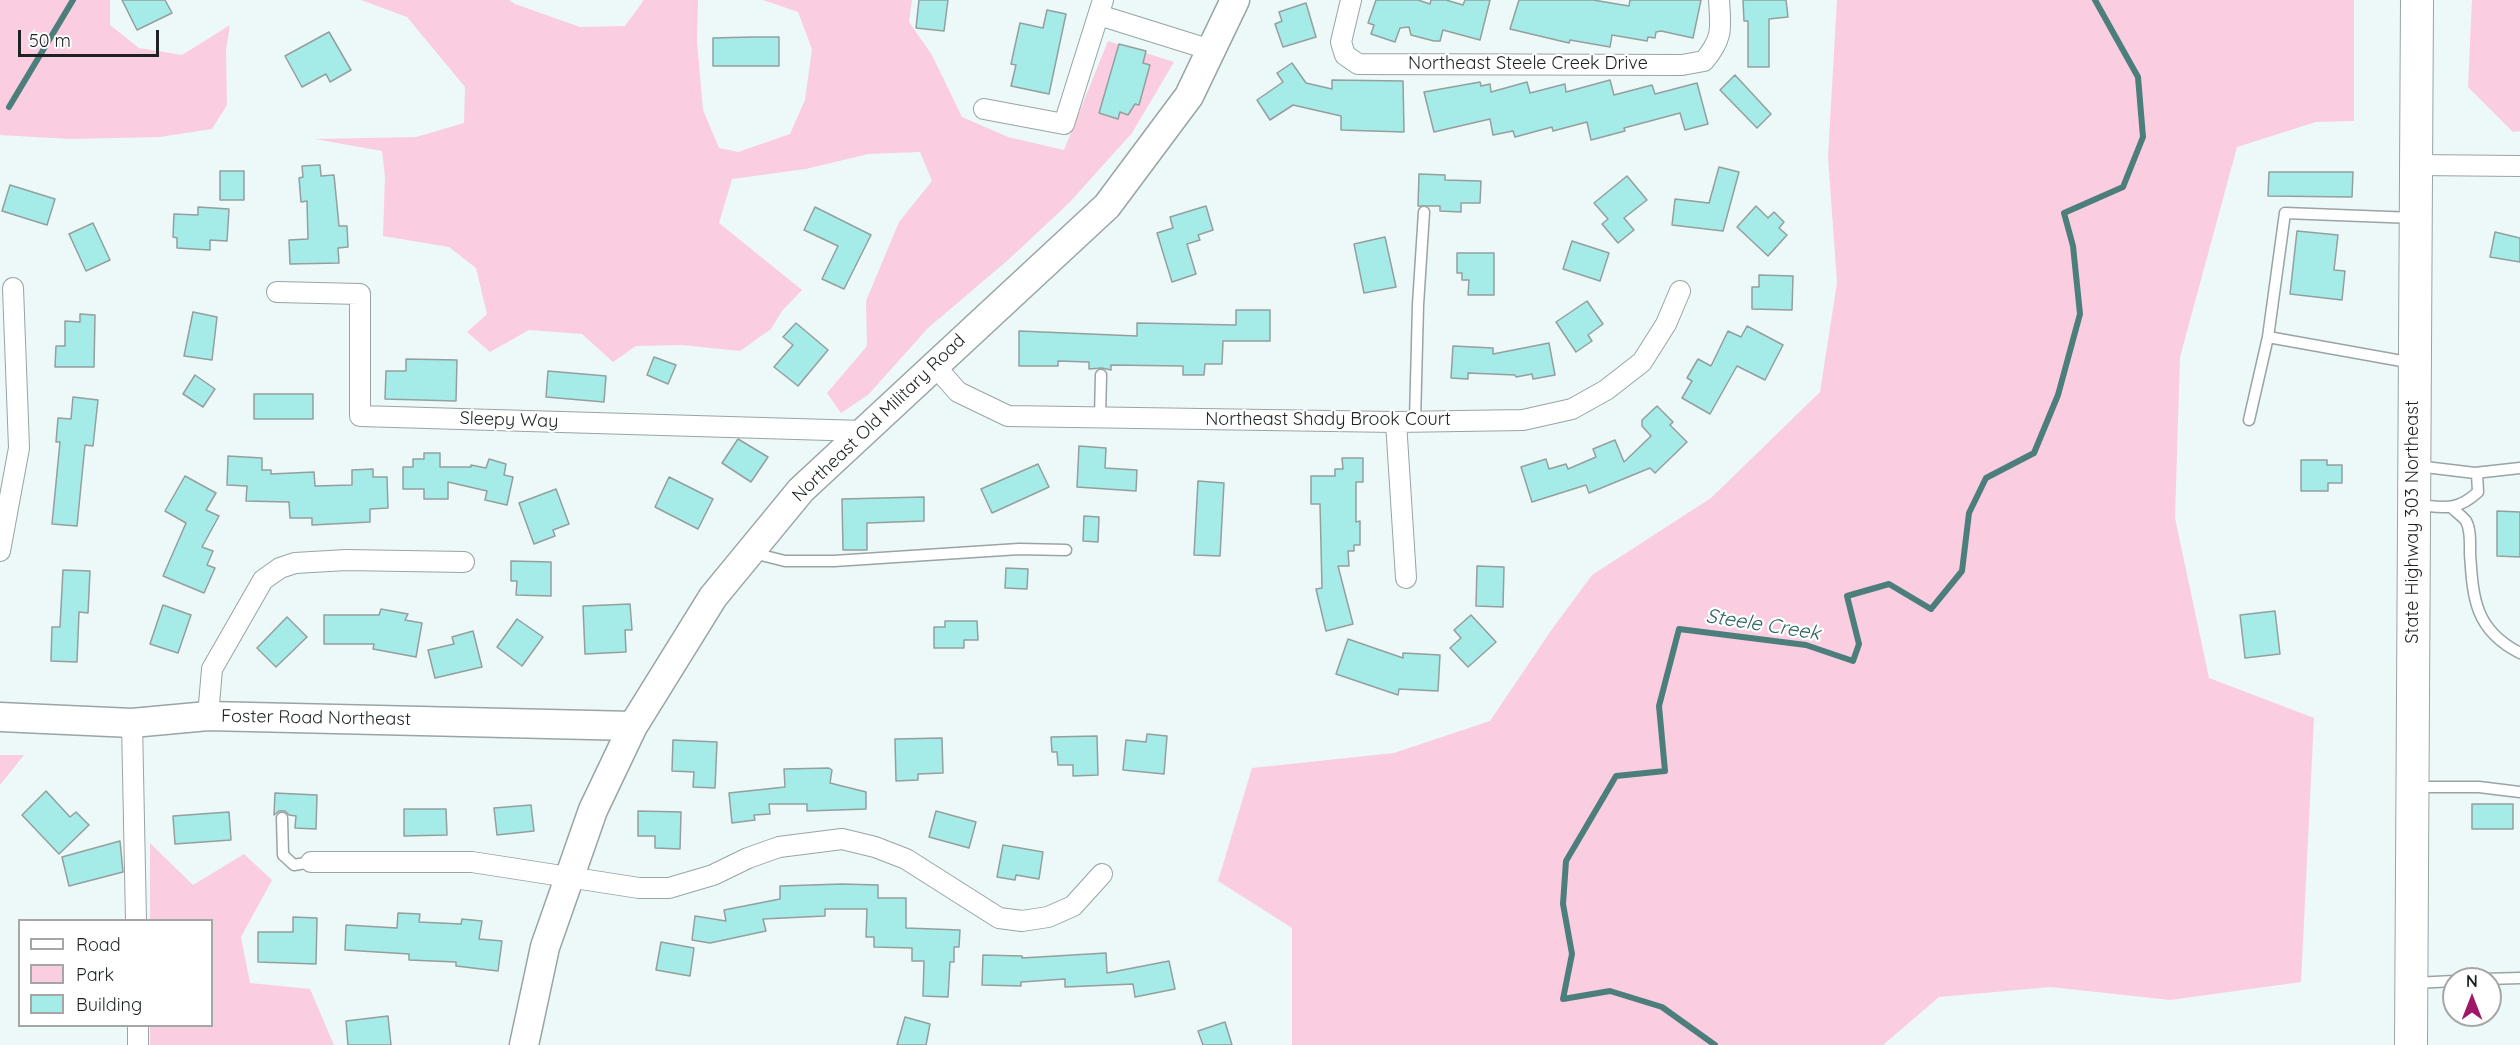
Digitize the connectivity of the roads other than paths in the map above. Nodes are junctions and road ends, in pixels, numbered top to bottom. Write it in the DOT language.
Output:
graph roads {
  1 [pos="1235,0"];
  2 [pos="1351,0"];
  3 [pos="1719,0"];
  4 [pos="2417,0"];
  5 [pos="1101,8"];
  6 [pos="1211,50"];
  7 [pos="984,109"];
  8 [pos="2416,165"];
  9 [pos="2520,166"];
  10 [pos="1424,213"];
  11 [pos="2415,218"];
  12 [pos="13,288"];
  13 [pos="1680,291"];
  14 [pos="277,292"];
  15 [pos="2268,337"];
  16 [pos="2414,363"];
  17 [pos="934,365"];
  18 [pos="1101,375"];
  19 [pos="1100,417"];
  20 [pos="2249,420"];
  21 [pos="1405,422"];
  22 [pos="863,431"];
  23 [pos="2414,465"];
  24 [pos="2520,468"];
  25 [pos="2477,473"];
  26 [pos="2413,505"];
  27 [pos="2452,508"];
  28 [pos="1066,550"];
  29 [pos="0,551"];
  30 [pos="750,552"];
  31 [pos="464,562"];
  32 [pos="1406,578"];
  33 [pos="2520,652"];
  34 [pos="208,716"];
  35 [pos="0,717"];
  36 [pos="132,723"];
  37 [pos="633,726"];
  38 [pos="2412,787"];
  39 [pos="2520,792"];
  40 [pos="282,818"];
  41 [pos="311,862"];
  42 [pos="1102,874"];
  43 [pos="568,878"];
  44 [pos="136,919"];
  45 [pos="2520,978"];
  46 [pos="2502,979"];
  47 [pos="2442,982"];
  48 [pos="2412,983"];
  49 [pos="138,1027"];
  50 [pos="138,1045"];
  51 [pos="524,1045"];
  52 [pos="2411,1045"];
  1 -- 6 [label="street, Northeast Old Military Road"];
  2 -- 3 [label="street, Northeast Steele Creek Drive"];
  4 -- 8 [label="main road, State Highway 303 Northeast"];
  5 -- 6 [label="street"];
  5 -- 7 [label="street"];
  6 -- 17 [label="street, Northeast Old Military Road"];
  8 -- 9 [label="street"];
  8 -- 11 [label="main road, State Highway 303 Northeast"];
  10 -- 21 [label="lane"];
  11 -- 15 [label="lane"];
  11 -- 16 [label="main road, State Highway 303 Northeast"];
  12 -- 29 [label="street"];
  13 -- 21 [label="street, Northeast Shady Brook Court"];
  14 -- 22 [label="street, Sleepy Way"];
  15 -- 16 [label="lane"];
  15 -- 20 [label="lane"];
  16 -- 23 [label="main road, State Highway 303 Northeast"];
  17 -- 19 [label="street, Northeast Shady Brook Court"];
  17 -- 22 [label="street, Northeast Old Military Road"];
  18 -- 19 [label="lane"];
  19 -- 21 [label="street, Northeast Shady Brook Court"];
  21 -- 32 [label="street"];
  22 -- 30 [label="street, Northeast Old Military Road"];
  23 -- 25 [label="lane"];
  23 -- 26 [label="main road, State Highway 303 Northeast"];
  24 -- 25 [label="lane"];
  25 -- 27 [label="lane"];
  26 -- 27 [label="lane"];
  26 -- 38 [label="main road, State Highway 303 Northeast"];
  27 -- 33 [label="lane"];
  28 -- 30 [label="lane"];
  30 -- 37 [label="street, Northeast Old Military Road"];
  31 -- 34 [label="street"];
  34 -- 36 [label="street, Foster Road Northeast"];
  34 -- 37 [label="street, Foster Road Northeast"];
  35 -- 36 [label="street, Foster Road Northeast"];
  36 -- 44 [label="street"];
  37 -- 43 [label="street, Northeast Old Military Road"];
  38 -- 39 [label="lane"];
  38 -- 48 [label="main road, State Highway 303 Northeast"];
  40 -- 41 [label="lane"];
  41 -- 43 [label="street"];
  42 -- 43 [label="street"];
  43 -- 51 [label="street, Northeast Old Military Road"];
  45 -- 46 [label="lane"];
  47 -- 48 [label="lane"];
  48 -- 52 [label="main road, State Highway 303 Northeast"];
  49 -- 50 [label="street"];
}
